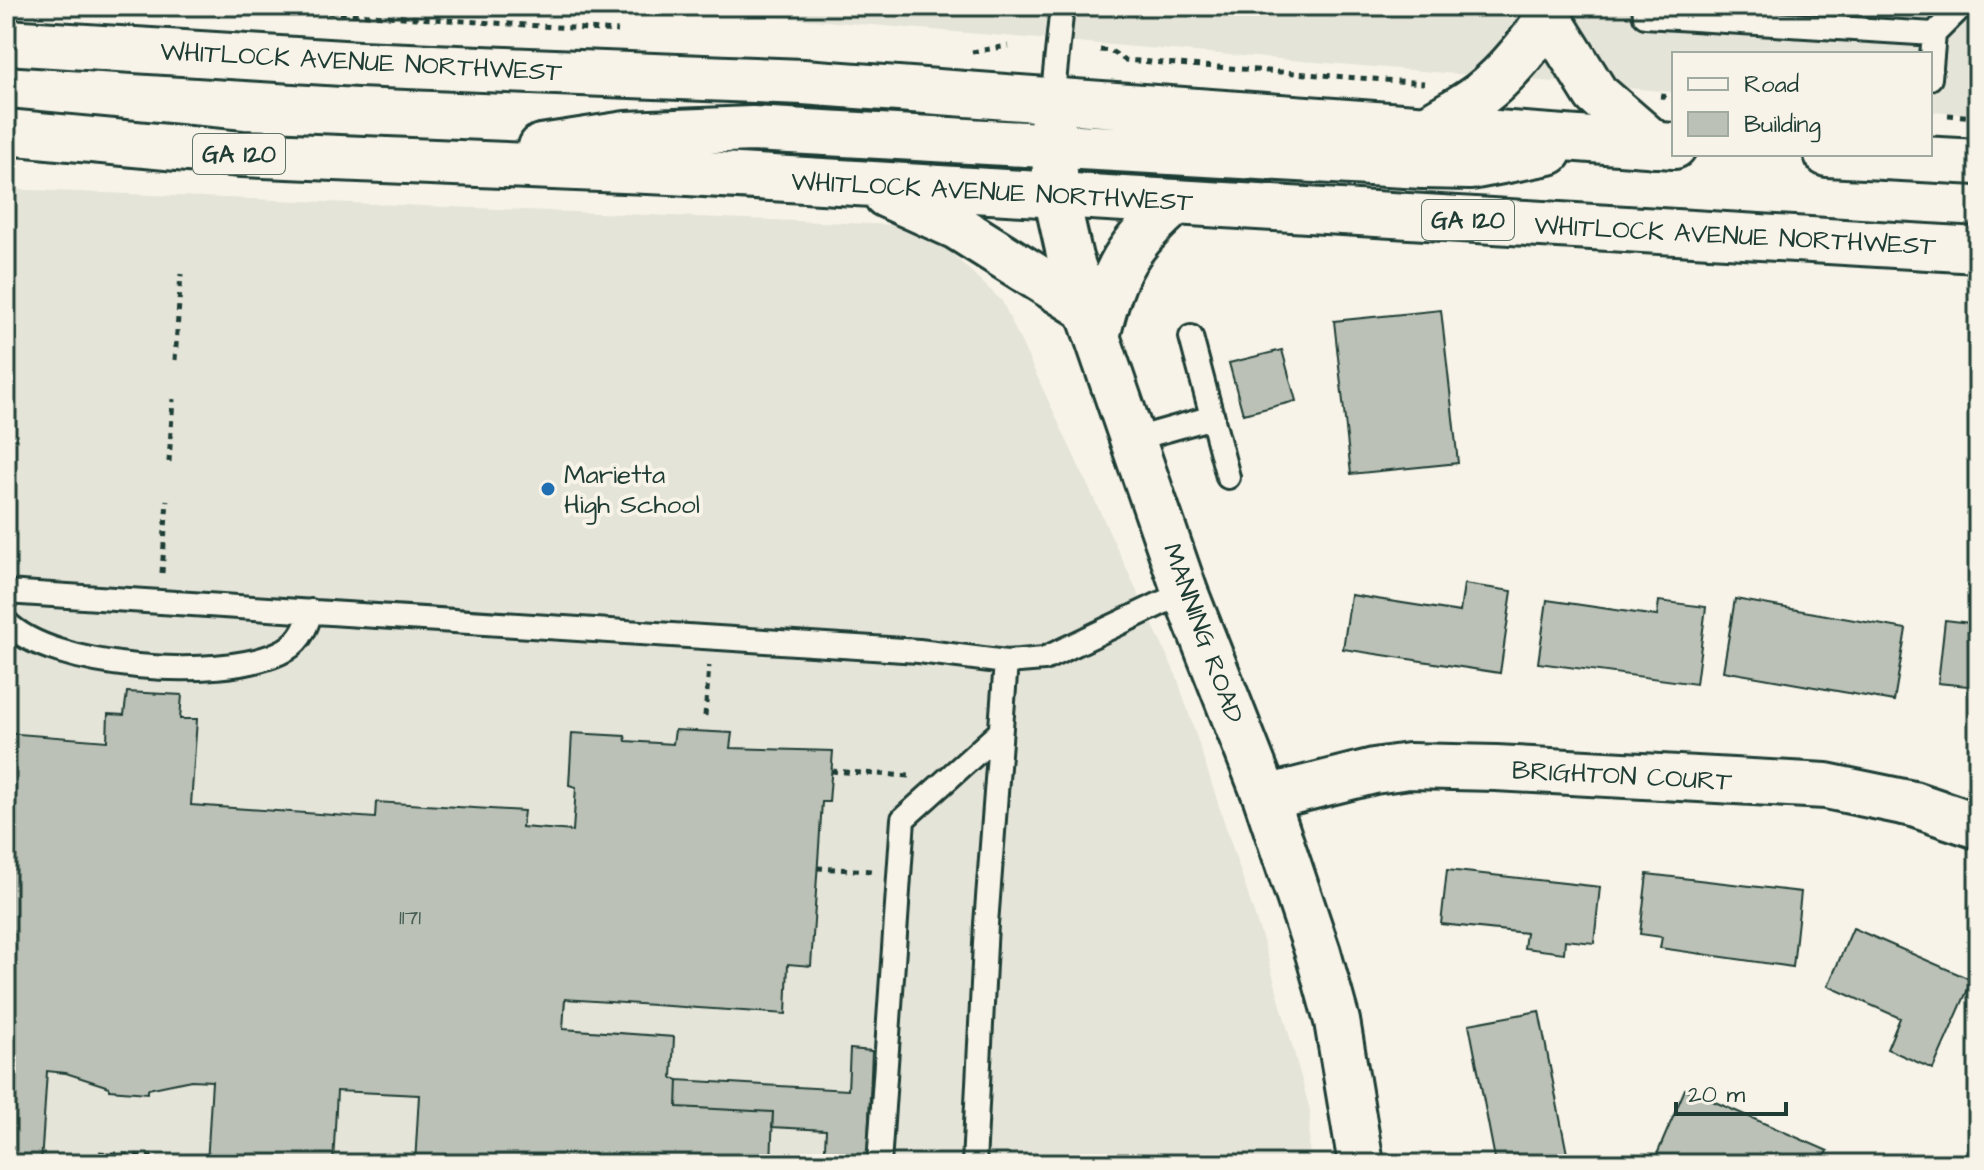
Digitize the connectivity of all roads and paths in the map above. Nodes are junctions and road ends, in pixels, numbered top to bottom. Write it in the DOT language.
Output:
graph roads {
  1 [pos="232,6"];
  2 [pos="1062,6"];
  3 [pos="1644,6"];
  4 [pos="1962,6"];
  5 [pos="1549,11"];
  6 [pos="632,32"];
  7 [pos="1934,34"];
  8 [pos="6,42"];
  9 [pos="1008,46"];
  10 [pos="1100,50"];
  11 [pos="959,52"];
  12 [pos="1932,56"];
  13 [pos="1428,83"];
  14 [pos="1052,102"];
  15 [pos="1948,115"];
  16 [pos="1978,117"];
  17 [pos="1427,128"];
  18 [pos="6,132"];
  19 [pos="1590,140"];
  20 [pos="1053,145"];
  21 [pos="1664,145"];
  22 [pos="1891,156"];
  23 [pos="1923,157"];
  24 [pos="1978,162"];
  25 [pos="473,163"];
  26 [pos="854,183"];
  27 [pos="1056,195"];
  28 [pos="1176,202"];
  29 [pos="1978,250"];
  30 [pos="181,274"];
  31 [pos="1093,322"];
  32 [pos="1191,337"];
  33 [pos="175,360"];
  34 [pos="173,399"];
  35 [pos="1213,417"];
  36 [pos="1135,439"];
  37 [pos="169,462"];
  38 [pos="1228,477"];
  39 [pos="167,500"];
  40 [pos="162,578"];
  41 [pos="6,592"];
  42 [pos="1185,592"];
  43 [pos="311,611"];
  44 [pos="6,622"];
  45 [pos="711,637"];
  46 [pos="1006,662"];
  47 [pos="705,716"];
  48 [pos="1000,732"];
  49 [pos="831,771"];
  50 [pos="918,776"];
  51 [pos="1266,798"];
  52 [pos="1975,825"];
  53 [pos="817,868"];
  54 [pos="873,871"];
  55 [pos="97,1164"];
  56 [pos="154,1164"];
  57 [pos="879,1164"];
  58 [pos="974,1164"];
  59 [pos="1361,1164"];
  1 -- 6 [label="path"];
  2 -- 14 [label="lane"];
  3 -- 7 [label="lane"];
  4 -- 7 [label="lane"];
  5 -- 17 [label="main road"];
  5 -- 21 [label="main road"];
  7 -- 12 [label="lane"];
  8 -- 14 [label="main road, WHITLOCK AVENUE NORTHWEST"];
  9 -- 11 [label="path"];
  10 -- 13 [label="path"];
  14 -- 17 [label="main road, WHITLOCK AVENUE NORTHWEST"];
  14 -- 20 [label="main road, MANNING ROAD"];
  15 -- 16 [label="path"];
  17 -- 19 [label="main road, WHITLOCK AVENUE NORTHWEST"];
  18 -- 25 [label="main road, WHITLOCK AVENUE NORTHWEST / GA 120"];
  19 -- 20 [label="main road"];
  19 -- 21 [label="main road, WHITLOCK AVENUE NORTHWEST"];
  20 -- 25 [label="main road"];
  20 -- 27 [label="main road, MANNING ROAD"];
  22 -- 23 [label="main road"];
  23 -- 24 [label="main road"];
  25 -- 26 [label="main road, WHITLOCK AVENUE NORTHWEST / GA 120"];
  26 -- 27 [label="main road, WHITLOCK AVENUE NORTHWEST / GA 120"];
  26 -- 31 [label="main road"];
  27 -- 28 [label="main road, WHITLOCK AVENUE NORTHWEST / GA 120"];
  27 -- 31 [label="main road, MANNING ROAD"];
  28 -- 29 [label="main road, WHITLOCK AVENUE NORTHWEST / GA 120"];
  28 -- 31 [label="main road"];
  30 -- 33 [label="path"];
  31 -- 36 [label="main road, MANNING ROAD"];
  32 -- 35 [label="lane"];
  34 -- 37 [label="path"];
  35 -- 36 [label="lane"];
  35 -- 38 [label="lane"];
  36 -- 42 [label="main road, MANNING ROAD"];
  39 -- 40 [label="path"];
  41 -- 43 [label="lane"];
  42 -- 46 [label="lane"];
  42 -- 51 [label="main road, MANNING ROAD"];
  43 -- 44 [label="lane"];
  43 -- 45 [label="lane"];
  45 -- 46 [label="lane"];
  45 -- 47 [label="path"];
  46 -- 48 [label="lane"];
  48 -- 57 [label="lane"];
  48 -- 58 [label="lane"];
  49 -- 50 [label="path"];
  51 -- 52 [label="main road, BRIGHTON COURT"];
  51 -- 59 [label="main road, MANNING ROAD"];
  53 -- 54 [label="path"];
  55 -- 56 [label="path"];
}
